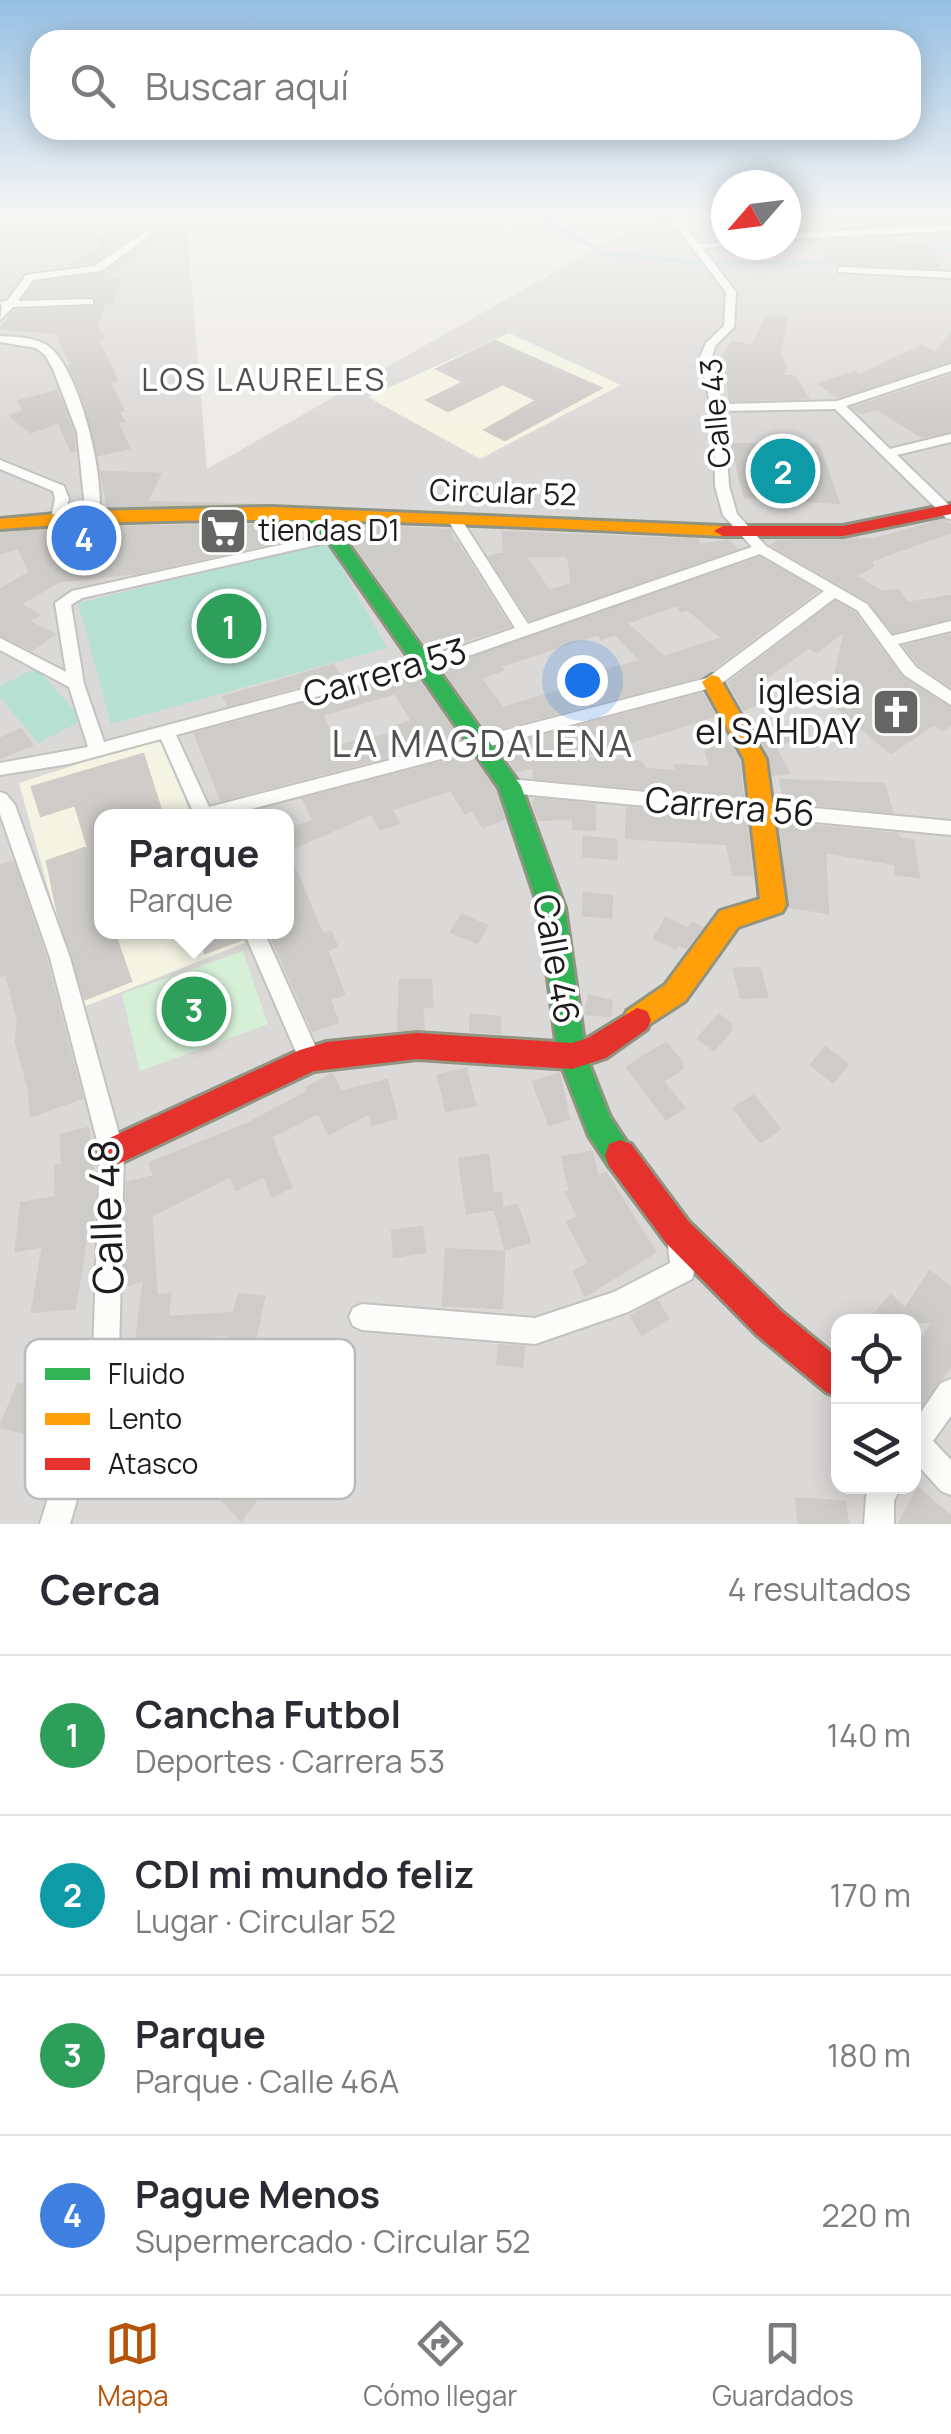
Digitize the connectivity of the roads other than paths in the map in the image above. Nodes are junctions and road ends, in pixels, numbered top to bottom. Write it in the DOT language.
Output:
graph roads {
  1 [pos="727,286"];
  2 [pos="88,302"];
  3 [pos="5,304"];
  4 [pos="0,316"];
  5 [pos="0,339"];
  6 [pos="951,367"];
  7 [pos="838,405"];
  8 [pos="718,408"];
  9 [pos="951,438"];
  10 [pos="889,453"];
  11 [pos="0,464"];
  12 [pos="949,512"];
  13 [pos="302,514"];
  14 [pos="58,518"];
  15 [pos="94,518"];
  16 [pos="456,522"];
  17 [pos="0,524"];
  18 [pos="745,531"];
  19 [pos="334,537"];
  20 [pos="762,549"];
  21 [pos="835,590"];
  22 [pos="951,626"];
  23 [pos="524,631"];
  24 [pos="888,642"];
  25 [pos="0,643"];
  26 [pos="422,663"];
  27 [pos="712,682"];
  28 [pos="76,684"];
  29 [pos="951,699"];
  30 [pos="167,733"];
  31 [pos="483,744"];
  32 [pos="98,750"];
  33 [pos="0,768"];
  34 [pos="510,786"];
  35 [pos="0,799"];
  36 [pos="201,809"];
  37 [pos="231,809"];
  38 [pos="761,810"];
  39 [pos="951,828"];
  40 [pos="257,939"];
  41 [pos="572,1056"];
  42 [pos="310,1059"];
  43 [pos="112,1152"];
  44 [pos="678,1233"];
  45 [pos="362,1317"];
  46 [pos="106,1339"];
  47 [pos="831,1374"];
  48 [pos="951,1393"];
  49 [pos="921,1434"];
  50 [pos="921,1450"];
  51 [pos="951,1481"];
  52 [pos="882,1494"];
  53 [pos="62,1499"];
  54 [pos="54,1524"];
  55 [pos="879,1524"];
  1 -- 8 [label="street, Calle 43"];
  2 -- 3 [label="street"];
  3 -- 4 [label="street"];
  5 -- 15 [label="street"];
  6 -- 7 [label="street"];
  7 -- 8 [label="street"];
  7 -- 10 [label="street"];
  8 -- 18 [label="street, Calle 43"];
  9 -- 10 [label="street"];
  10 -- 12 [label="street"];
  11 -- 14 [label="street"];
  12 -- 18 [label="street, Circular 52"];
  13 -- 15 [label="street, Circular 52"];
  13 -- 16 [label="street, Circular 52"];
  13 -- 19 [label="street, Calle 46"];
  14 -- 15 [label="street, Circular 52"];
  14 -- 17 [label="street, Circular 52"];
  16 -- 18 [label="street, Circular 52"];
  16 -- 23 [label="street"];
  18 -- 20 [label="street, Calle 43"];
  19 -- 26 [label="street, Calle 46"];
  19 -- 28 [label="street"];
  20 -- 21 [label="street, Calle 43"];
  20 -- 23 [label="street, Carrera 53"];
  21 -- 24 [label="street, Calle 43"];
  21 -- 27 [label="street"];
  22 -- 24 [label="street"];
  23 -- 26 [label="street, Carrera 53"];
  24 -- 29 [label="street, Calle 43"];
  25 -- 28 [label="street"];
  26 -- 30 [label="street, Carrera 53"];
  26 -- 31 [label="street, Calle 46"];
  27 -- 31 [label="street"];
  27 -- 38 [label="street"];
  28 -- 32 [label="street"];
  30 -- 32 [label="street, Carrera 53"];
  30 -- 36 [label="street"];
  31 -- 34 [label="street, Calle 46"];
  31 -- 37 [label="street"];
  32 -- 33 [label="street, Carrera 53"];
  34 -- 38 [label="street, Carrera 56"];
  34 -- 41 [label="street, Calle 46"];
  35 -- 43 [label="street, Calle 48"];
  38 -- 39 [label="street, Carrera 56"];
  38 -- 41 [label="street"];
  40 -- 42 [label="street"];
  41 -- 42 [label="street"];
  41 -- 44 [label="street, Calle 46"];
  42 -- 43 [label="street"];
  43 -- 46 [label="street, Calle 48"];
  44 -- 45 [label="street"];
  44 -- 47 [label="street, Calle 46"];
  48 -- 49 [label="street"];
  50 -- 51 [label="street"];
  52 -- 55 [label="street"];
  53 -- 54 [label="street, Calle 48"];
}
